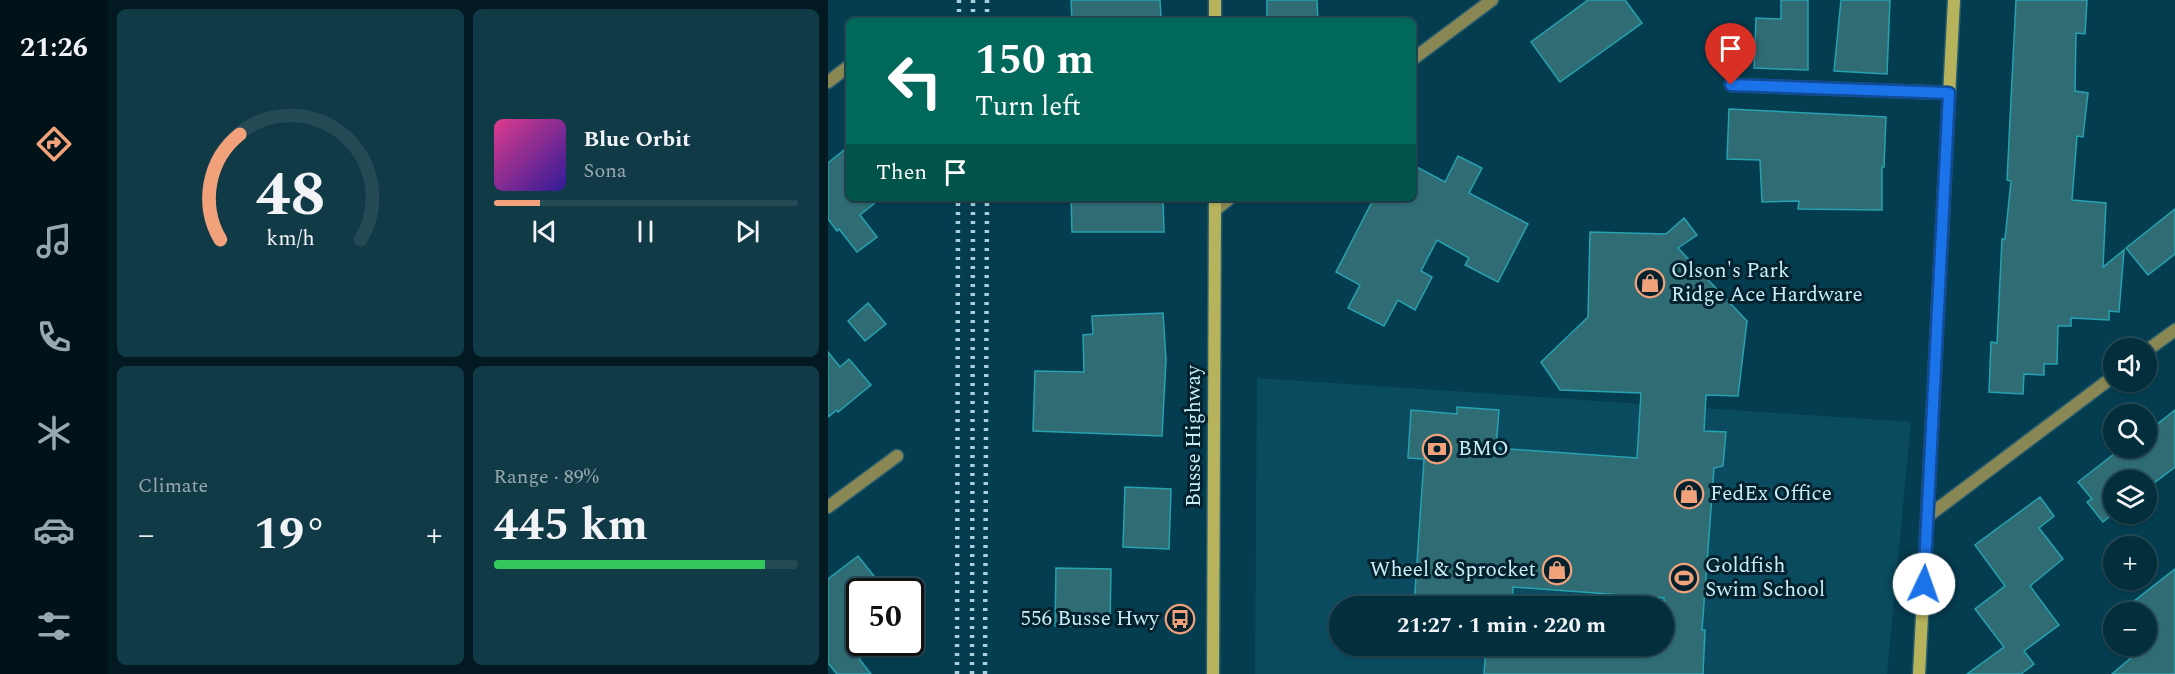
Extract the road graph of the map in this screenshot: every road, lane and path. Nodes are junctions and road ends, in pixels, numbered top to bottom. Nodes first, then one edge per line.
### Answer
1 (1215, 0) edge
2 (1492, 0) edge
3 (1954, 0) edge
4 (1215, 18) edge
5 (1416, 57) edge
6 (846, 68) edge
7 (828, 82) edge
8 (1731, 85) dead end
9 (1949, 93) junction
10 (1215, 204) edge
11 (2175, 330) edge
12 (2157, 343) edge
13 (2103, 384) edge
14 (897, 456) dead end
15 (828, 507) edge
16 (1928, 516) junction
17 (1213, 674) edge
18 (1919, 674) edge

1 - 4 main road
2 - 5 street
3 - 9 main road
6 - 7 street
8 - 9 street
9 - 16 main road
10 - 17 main road, Busse Highway
11 - 12 street
13 - 16 street
14 - 15 street
16 - 18 main road

